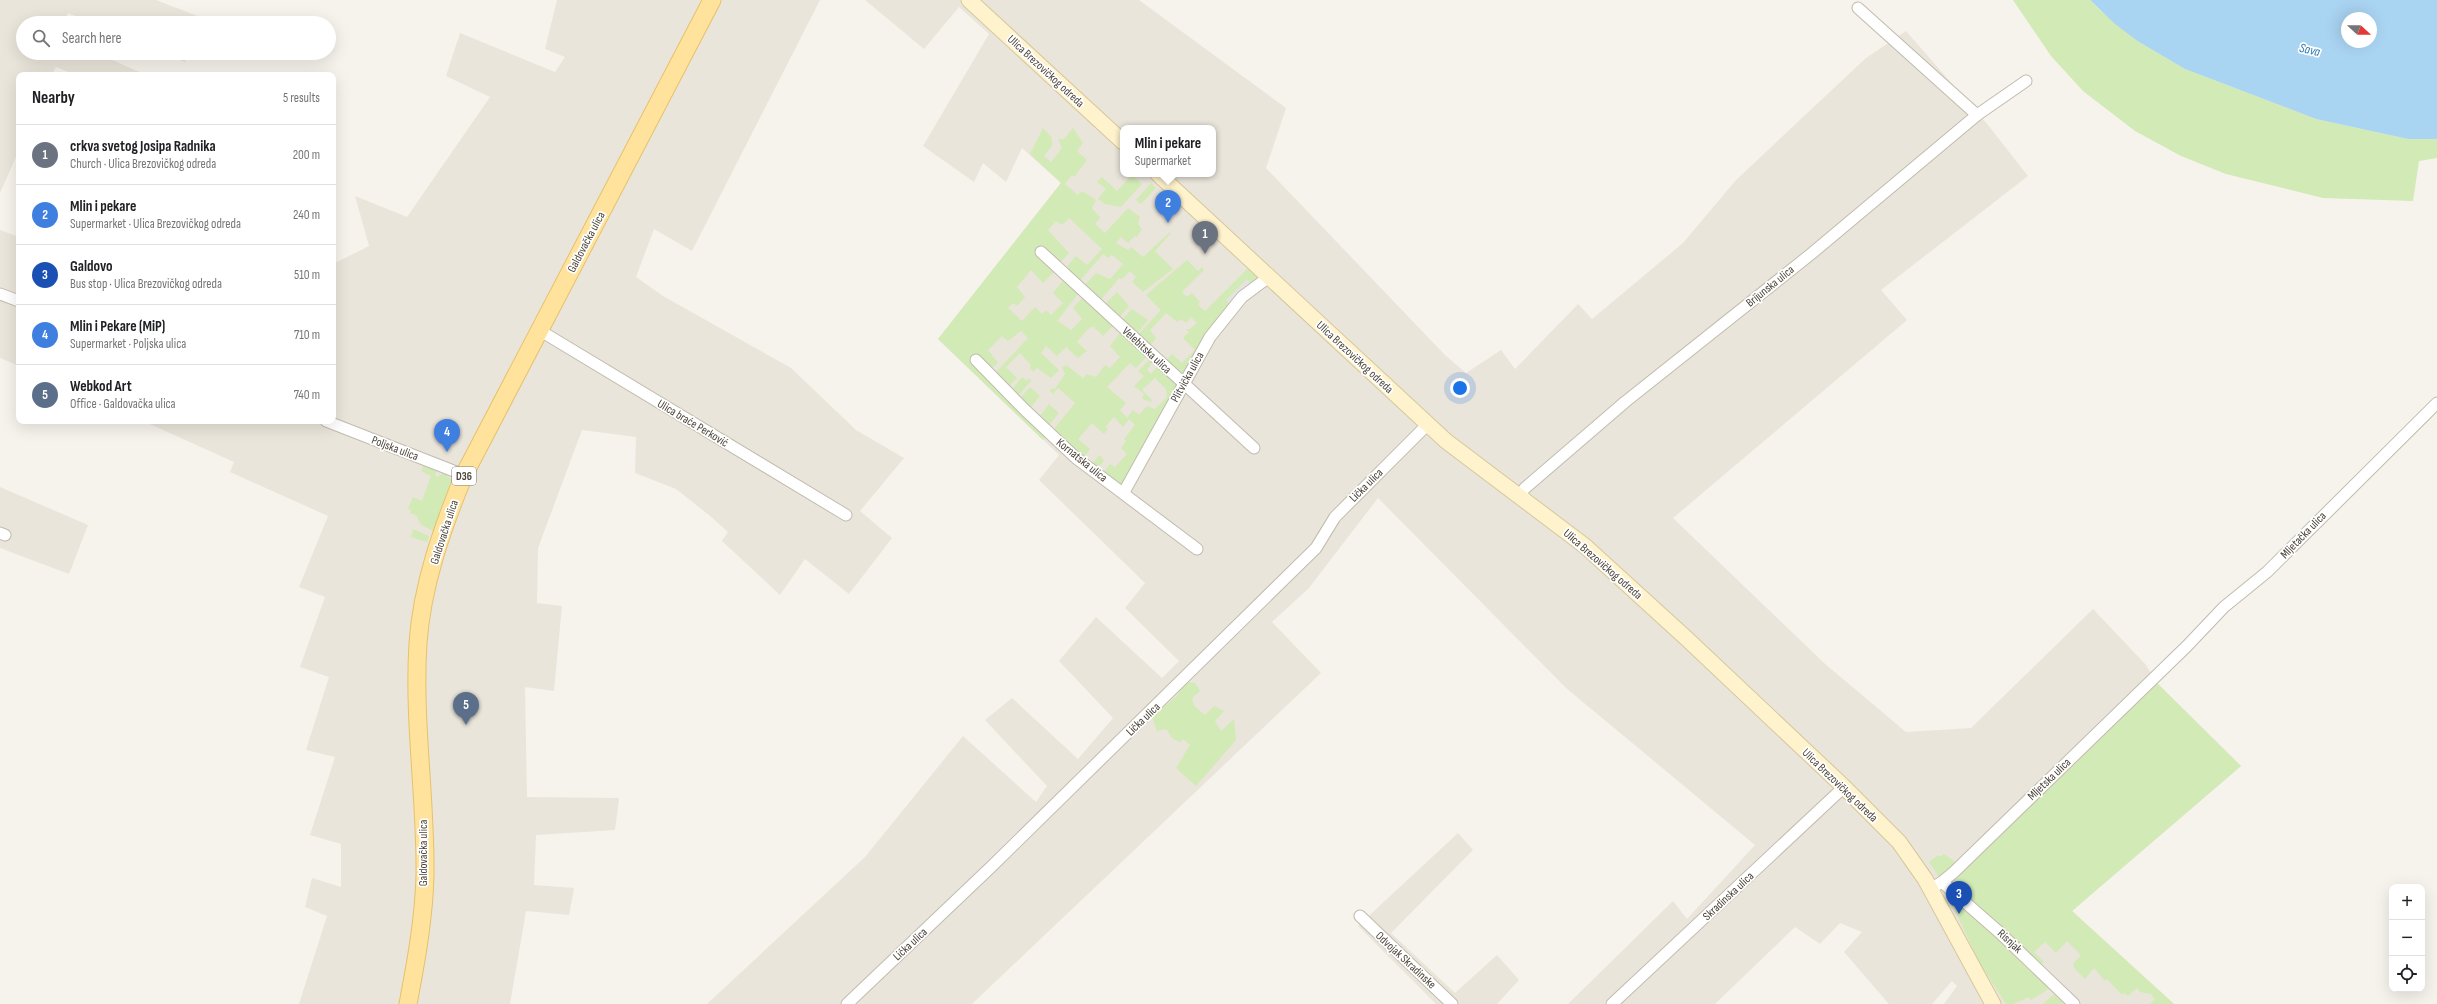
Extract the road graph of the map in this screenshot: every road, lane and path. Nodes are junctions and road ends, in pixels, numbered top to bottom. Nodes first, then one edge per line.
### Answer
1 (712, 0) edge
2 (969, 0) edge
3 (1858, 8) dead end
4 (2026, 81) dead end
5 (1977, 115) junction
6 (1120, 139) edge
7 (1161, 177) edge
8 (1041, 252) dead end
9 (1269, 277) junction
10 (0, 294) edge
11 (16, 300) edge
12 (539, 330) junction
13 (976, 360) dead end
14 (1185, 385) junction
15 (2437, 402) edge
16 (334, 424) edge
17 (1428, 424) junction
18 (1254, 448) dead end
19 (464, 475) junction
20 (1124, 492) junction
21 (1519, 496) junction
22 (846, 515) dead end
23 (1197, 549) dead end
24 (2166, 664) joint
25 (1844, 787) junction
26 (1935, 888) junction
27 (1360, 916) dead end
28 (408, 1004) edge
29 (847, 1004) edge
30 (1452, 1004) edge
31 (1612, 1004) edge
32 (1993, 1004) edge
33 (2074, 1004) edge

1 - 12 main road, Galdovačka ulica / D36
2 - 6 main road, Ulica Brezovičkog odreda
3 - 5 street
4 - 5 street, Brijunska ulica
5 - 21 street, Brijunska ulica
7 - 9 main road, Ulica Brezovičkog odreda
8 - 14 street, Velebitska ulica
9 - 14 street, Plitvička ulica
9 - 17 main road, Ulica Brezovičkog odreda
10 - 11 street
12 - 19 main road, Galdovačka ulica / D36
12 - 22 street, Ulica braće Perković
13 - 20 street, Kornatska ulica
14 - 18 street, Velebitska ulica
14 - 20 street, Plitvička ulica
15 - 24 street, Mljetačka ulica
16 - 19 street, Poljska ulica
17 - 21 main road, Ulica Brezovičkog odreda
17 - 29 street, Lička ulica
19 - 28 main road, Galdovačka ulica / D36
20 - 23 street, Kornatska ulica
21 - 25 main road, Ulica Brezovičkog odreda
24 - 26 street, Mljetska ulica
25 - 26 main road, Ulica Brezovičkog odreda
25 - 31 street, Skradinska ulica
26 - 32 main road, Ulica Brezovičkog odreda
26 - 33 street, Risnjak
27 - 30 street, Odvojak Skradinske

